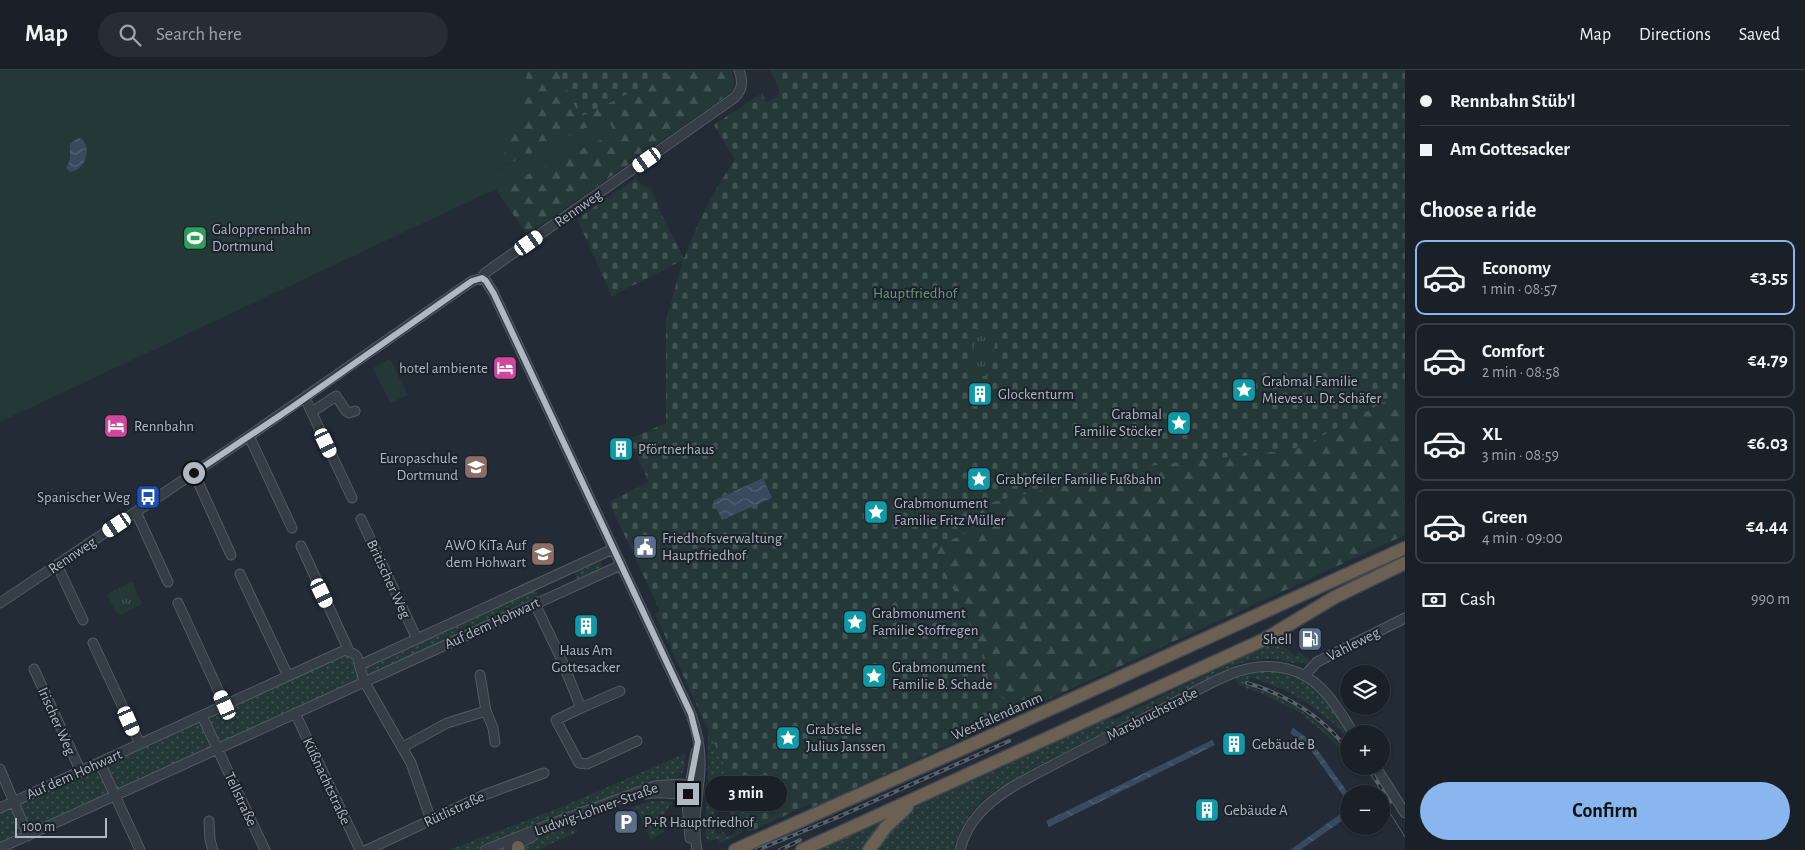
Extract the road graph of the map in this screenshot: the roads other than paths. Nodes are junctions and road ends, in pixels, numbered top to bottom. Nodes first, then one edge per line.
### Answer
1 (739, 70) edge
2 (482, 278) junction
3 (305, 398) junction
4 (355, 411) dead end
5 (312, 412) junction
6 (249, 436) junction
7 (194, 473) junction
8 (352, 498) dead end
9 (136, 512) junction
10 (361, 519) dead end
11 (292, 528) dead end
12 (301, 546) dead end
13 (1405, 548) edge
14 (613, 549) junction
15 (231, 555) dead end
16 (1405, 563) edge
17 (57, 565) junction
18 (620, 565) junction
19 (570, 569) junction
20 (240, 574) dead end
21 (168, 582) dead end
22 (577, 584) junction
23 (0, 603) edge
24 (178, 603) dead end
25 (535, 604) junction
26 (1405, 618) edge
27 (83, 620) dead end
28 (417, 639) junction
29 (93, 642) dead end
30 (348, 651) junction
31 (360, 665) junction
32 (34, 669) dead end
33 (1305, 675) junction
34 (288, 676) junction
35 (480, 676) dead end
36 (364, 681) junction
37 (620, 691) dead end
38 (225, 705) junction
39 (581, 708) junction
40 (486, 711) junction
41 (295, 712) junction
42 (202, 716) junction
43 (1348, 725) edge
44 (637, 741) dead end
45 (495, 742) dead end
46 (140, 744) junction
47 (403, 747) junction
48 (218, 748) junction
49 (100, 763) junction
50 (0, 769) edge
51 (81, 772) junction
52 (544, 773) dead end
53 (1381, 775) edge
54 (692, 790) junction
55 (115, 795) junction
56 (919, 797) junction
57 (14, 801) junction
58 (0, 808) edge
59 (1405, 813) edge
60 (431, 820) junction
61 (209, 821) dead end
62 (28, 836) junction
63 (5, 848) edge
64 (512, 848) edge
65 (140, 850) edge
66 (213, 850) edge
67 (265, 850) edge
68 (360, 850) edge
69 (366, 850) edge
70 (485, 850) edge
71 (692, 850) edge
72 (697, 850) edge
73 (734, 850) edge
74 (802, 850) edge
75 (869, 850) edge
76 (960, 850) edge

1 - 2 street, Rennweg
2 - 3 street, Rennweg
2 - 14 street
3 - 5 street
3 - 6 street, Rennweg
4 - 5 street
5 - 8 street
6 - 7 street, Rennweg
6 - 11 street
7 - 9 street, Rennweg
7 - 15 street
9 - 17 street, Rennweg
9 - 21 street
10 - 28 street, Britischer Weg
12 - 30 street
13 - 73 highway, Westfalendamm
14 - 18 street
14 - 19 street, Auf dem Hohwart
16 - 56 highway
17 - 23 street, Rennweg
17 - 27 street
18 - 22 street, Auf dem Hohwart
18 - 54 street
19 - 22 street
19 - 28 street, Auf dem Hohwart
20 - 34 street
22 - 25 street, Auf dem Hohwart
24 - 38 street
25 - 36 street, Auf dem Hohwart
25 - 39 street
26 - 33 street, Vahleweg
28 - 31 street, Auf dem Hohwart
29 - 46 street
30 - 31 street
30 - 34 street, Auf dem Hohwart
31 - 36 street
32 - 51 street, Irischer Weg
33 - 43 street, Marsbruchstraße
33 - 76 street, Marsbruchstraße
34 - 38 street, Auf dem Hohwart
35 - 40 street
36 - 41 street, Auf dem Hohwart
36 - 47 street
37 - 39 street
38 - 42 street, Auf dem Hohwart
39 - 44 street
40 - 45 street
40 - 47 street
41 - 48 street, Auf dem Hohwart
41 - 68 street, Küßnachtstraße
42 - 46 street, Auf dem Hohwart
42 - 48 street, Tellstraße
46 - 49 street, Auf dem Hohwart
47 - 60 street
48 - 55 street, Auf dem Hohwart
48 - 67 street, Tellstraße
49 - 51 street, Auf dem Hohwart
49 - 55 street
50 - 57 street
51 - 57 street, Auf dem Hohwart
52 - 60 street, Rütlistraße
53 - 59 street
54 - 64 street, Ludwig-Lohner-Straße
54 - 71 street
54 - 72 street
55 - 62 street, Auf dem Hohwart
55 - 65 street
56 - 74 highway
56 - 75 highway
57 - 58 street, Auf dem Hohwart
57 - 62 street
60 - 69 street, Rütlistraße
61 - 66 street
62 - 63 street, Auf dem Hohwart
64 - 70 street, Ludwig-Lohner-Straße

